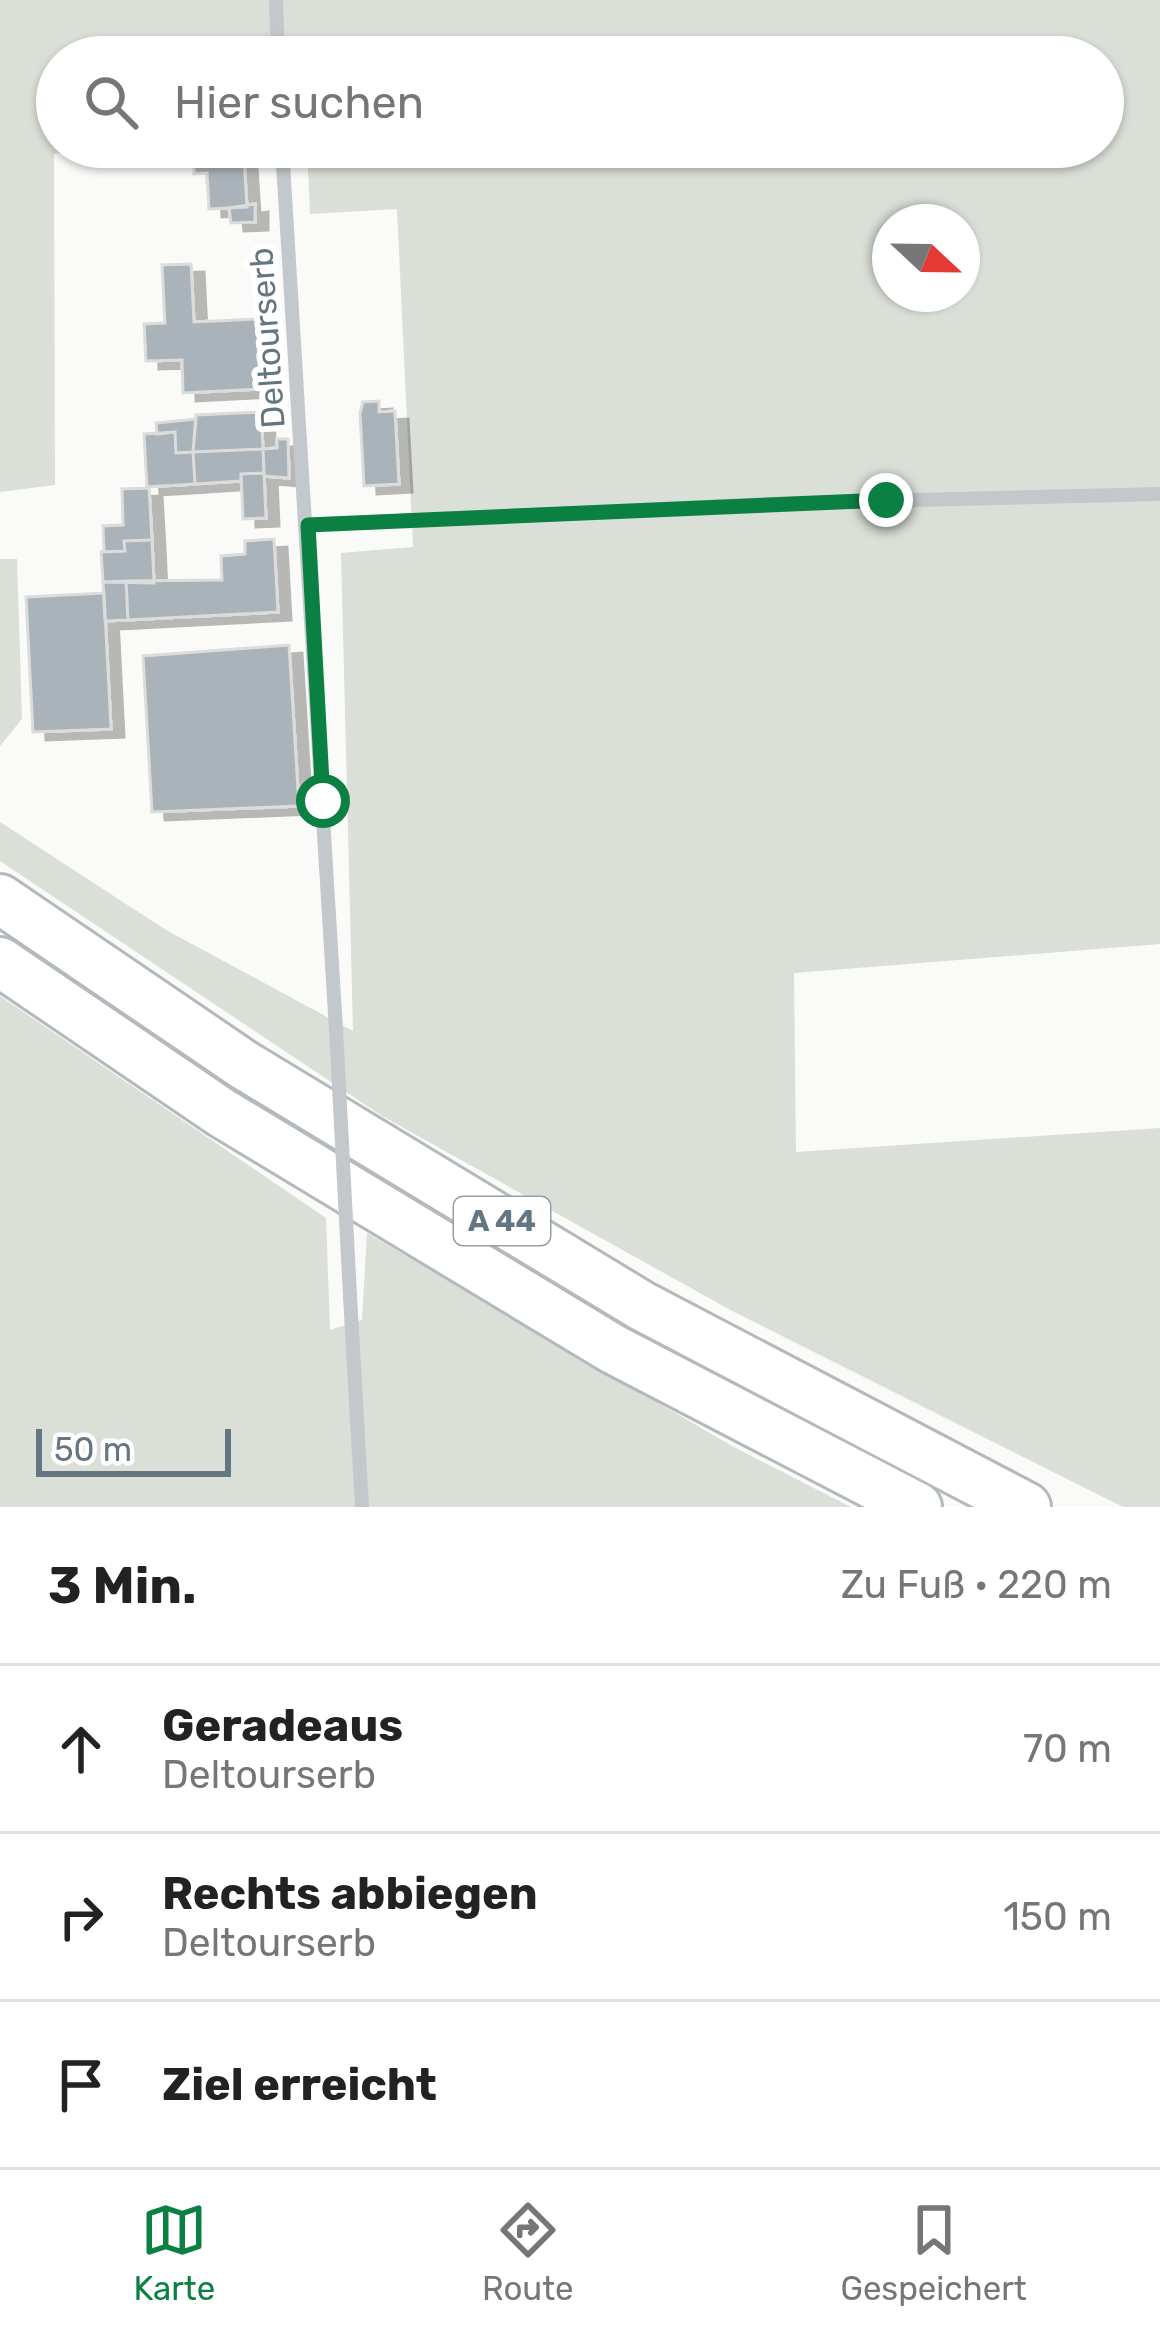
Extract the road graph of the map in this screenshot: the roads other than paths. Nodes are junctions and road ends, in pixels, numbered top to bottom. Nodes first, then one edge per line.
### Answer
1 (276, 0) edge
2 (277, 36) edge
3 (284, 168) edge
4 (1160, 494) edge
5 (308, 525) junction
6 (0, 899) edge
7 (0, 962) edge
8 (362, 1507) edge
9 (917, 1507) edge
10 (1025, 1507) edge

1 - 2 lane
3 - 5 lane, Deltourserb
4 - 5 lane
5 - 8 lane, Deltourserb, bridge
6 - 10 highway, A 44
7 - 9 highway, A 44

